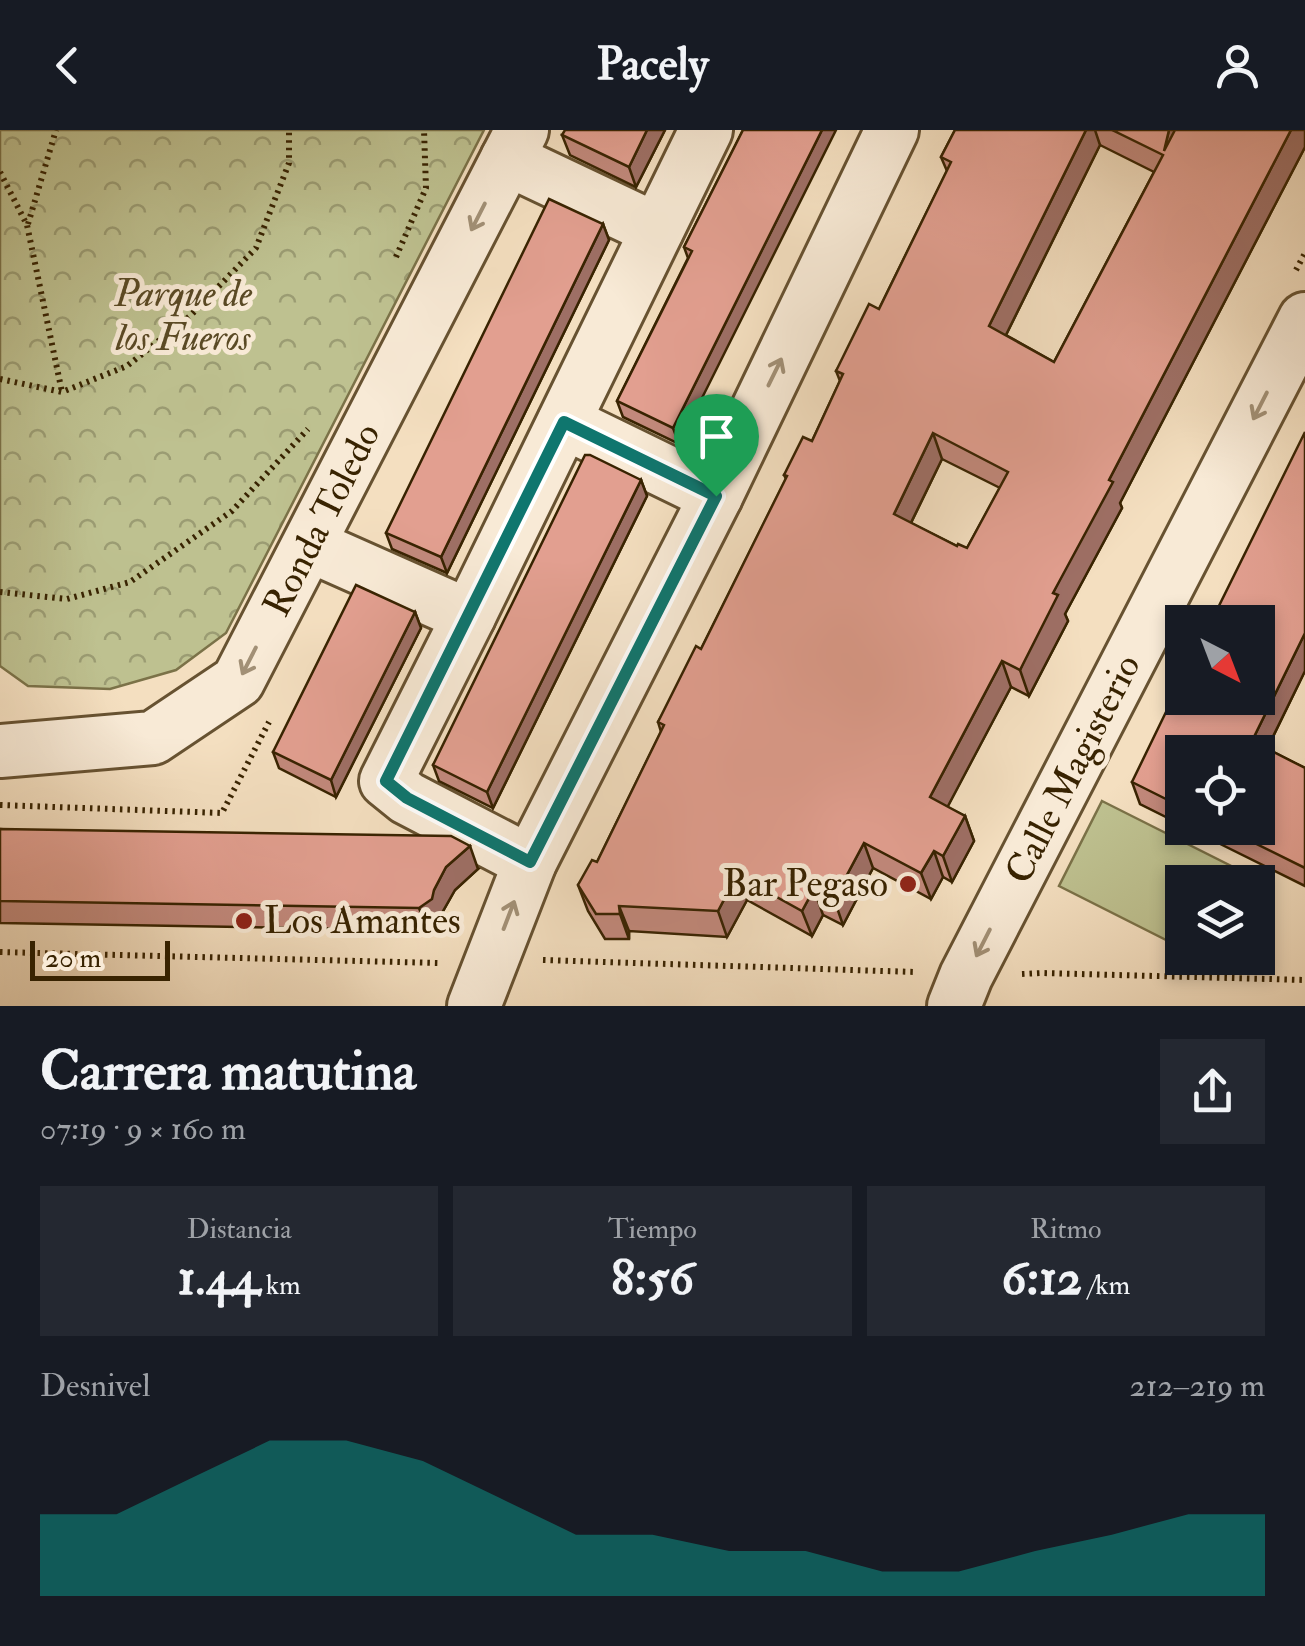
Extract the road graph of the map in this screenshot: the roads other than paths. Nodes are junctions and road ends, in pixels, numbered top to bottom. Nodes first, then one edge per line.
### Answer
1 (706, 130) edge
2 (892, 130) edge
3 (514, 144) edge
4 (657, 230) junction
5 (1305, 319) edge
6 (564, 422) junction
7 (716, 496) junction
8 (309, 545) junction
9 (469, 616) junction
10 (0, 751) edge
11 (530, 862) junction
12 (474, 1006) edge
13 (954, 1006) edge

1 - 4 street
7 -> 2 street
3 - 4 street
3 -> 8 street, Ronda Toledo
4 - 6 street
5 -> 13 street, Calle Magisterio
6 - 7 street
6 - 9 street
7 - 11 street
8 - 9 street
8 -> 10 street, Ronda Toledo
9 - 11 street
12 -> 11 street

